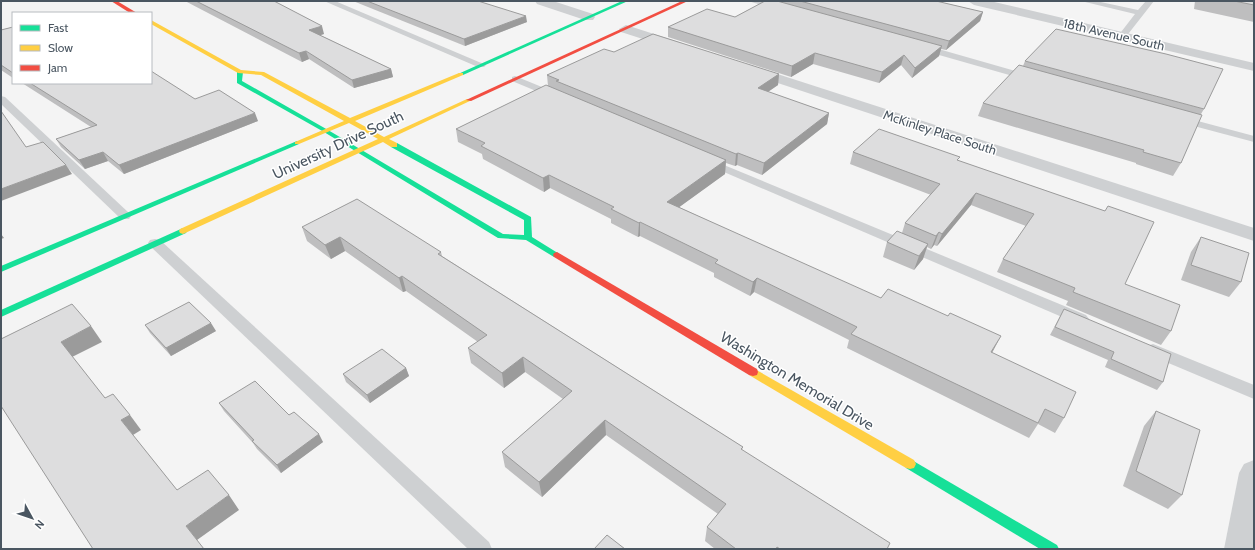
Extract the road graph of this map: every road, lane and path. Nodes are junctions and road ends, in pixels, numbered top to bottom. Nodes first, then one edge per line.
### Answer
1 (113, 1) edge
2 (328, 1) edge
3 (541, 1) edge
4 (626, 1) edge
5 (686, 1) edge
6 (752, 1) edge
7 (974, 1) edge
8 (1085, 1) edge
9 (1147, 2) edge
10 (132, 12) edge
11 (790, 12) edge
12 (1140, 13) junction
13 (589, 17) junction
14 (152, 23) edge
15 (626, 29) junction
16 (1122, 36) junction
17 (912, 45) edge
18 (695, 51) edge
19 (733, 64) edge
20 (481, 65) junction
21 (1254, 67) edge
22 (240, 72) junction
23 (515, 79) junction
24 (1041, 81) edge
25 (1, 99) edge
26 (569, 102) edge
27 (1170, 116) edge
28 (350, 120) junction
29 (326, 131) junction
30 (383, 139) junction
31 (1254, 139) edge
32 (358, 151) junction
33 (694, 155) edge
34 (125, 216) junction
35 (1254, 235) edge
36 (528, 238) junction
37 (155, 243) junction
38 (1, 269) edge
39 (1, 314) edge
40 (1092, 324) edge
41 (1144, 346) edge
42 (1254, 392) edge
43 (1254, 473) edge
44 (482, 549) edge
45 (1052, 549) edge
46 (1240, 549) edge

1 - 10 street
2 - 20 lane
3 - 13 street
4 - 13 street, University Drive South
5 - 15 street, University Drive South
6 - 11 lane
7 - 16 street, 18th Avenue South
8 - 12 lane
9 - 12 lane
12 - 16 lane
13 - 20 street, University Drive South
14 - 22 street
15 - 18 street
15 - 23 street, University Drive South
16 - 21 street, 18th Avenue South
17 - 24 lane
19 - 35 street, McKinley Place South
20 - 28 street, University Drive South
22 - 28 street
22 - 29 street, Washington Memorial Drive
23 - 26 lane
23 - 30 street, University Drive South
25 - 34 lane
27 - 31 lane
28 - 29 street, University Drive South
28 - 30 street
29 - 32 street, Washington Memorial Drive
29 - 34 street, University Drive South
30 - 32 street, University Drive South
30 - 36 street
32 - 36 street, Washington Memorial Drive
32 - 37 street, University Drive South
33 - 40 lane
34 - 38 street, University Drive South
36 - 45 street, Washington Memorial Drive
37 - 39 street, University Drive South
37 - 44 lane
41 - 42 lane
43 - 46 street

